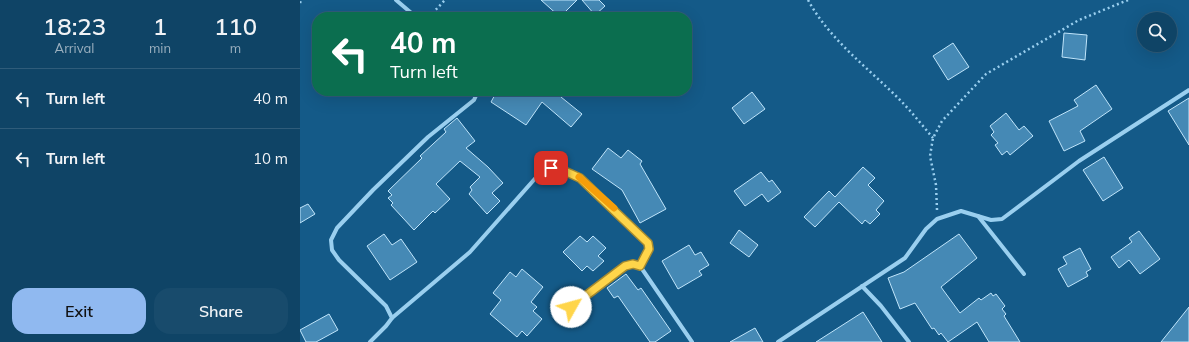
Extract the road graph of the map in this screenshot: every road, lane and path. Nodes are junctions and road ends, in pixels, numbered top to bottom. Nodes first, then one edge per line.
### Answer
1 (301, 0) edge
2 (396, 0) edge
3 (445, 0) edge
4 (808, 0) edge
5 (1128, 0) edge
6 (300, 3) edge
7 (410, 12) edge
8 (434, 12) edge
9 (1189, 90) edge
10 (476, 96) edge
11 (933, 138) junction
12 (977, 216) junction
13 (937, 219) junction
14 (640, 266) junction
15 (1024, 274) dead end
16 (862, 286) junction
17 (571, 307) dead end
18 (392, 318) junction
19 (370, 342) edge
20 (692, 342) edge
21 (778, 342) edge
22 (909, 342) edge

1 - 6 path
2 - 7 street
3 - 8 path
4 - 11 path
5 - 11 path
9 - 12 street
10 - 18 street
11 - 13 path
12 - 13 street
12 - 15 street
13 - 16 street
14 - 17 street
14 - 18 street
14 - 20 street
16 - 21 street
16 - 22 street
18 - 19 street

